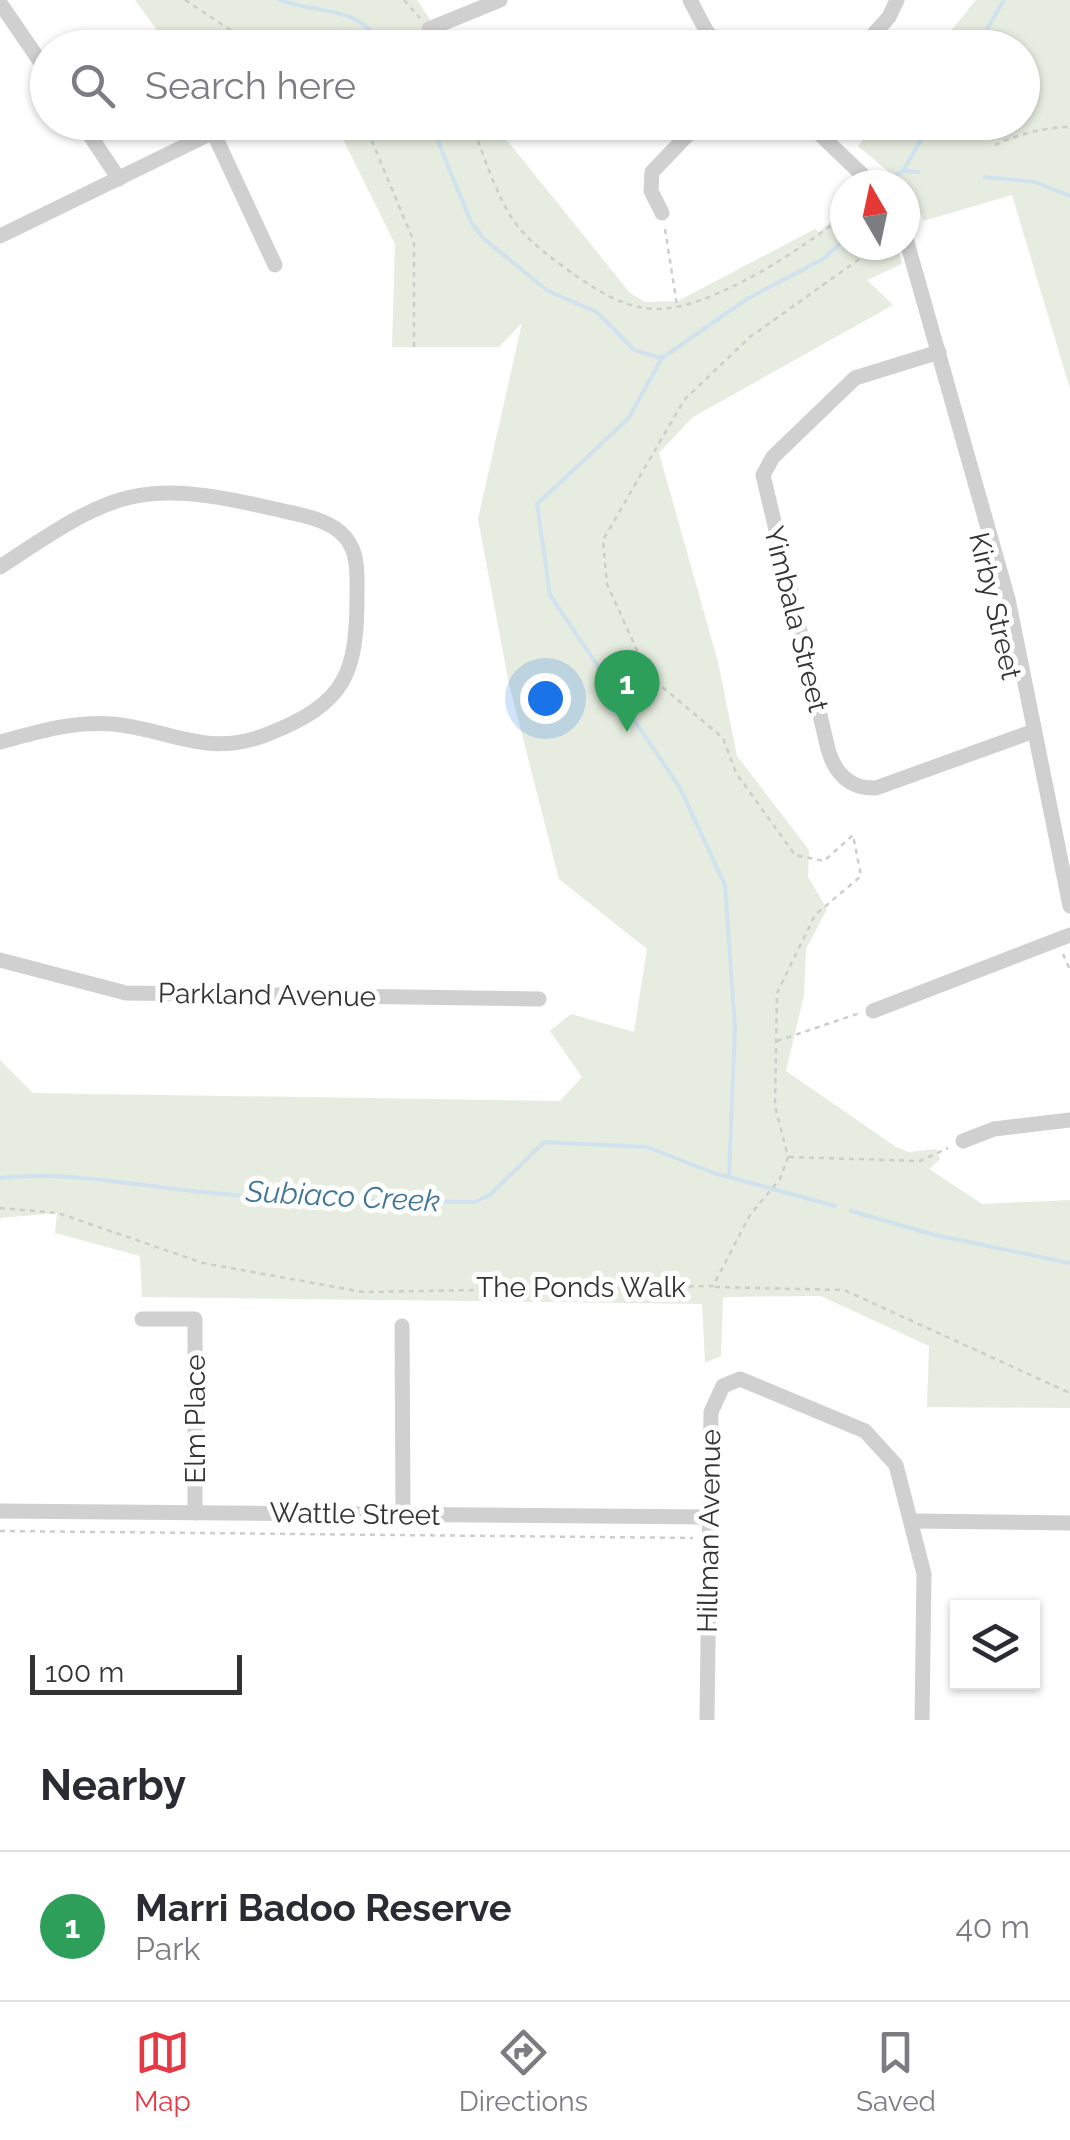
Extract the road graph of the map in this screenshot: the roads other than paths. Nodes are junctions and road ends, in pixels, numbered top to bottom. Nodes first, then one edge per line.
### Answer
1 (500, 0) edge
2 (690, 0) edge
3 (897, 0) edge
4 (0, 3) edge
5 (429, 29) dead end
6 (706, 30) edge
7 (877, 30) edge
8 (30, 47) edge
9 (93, 140) edge
10 (197, 140) edge
11 (217, 140) edge
12 (683, 140) edge
13 (826, 140) edge
14 (857, 170) edge
15 (118, 179) junction
16 (662, 213) road end
17 (0, 236) edge
18 (912, 260) edge
19 (275, 265) dead end
20 (940, 352) junction
21 (0, 568) edge
22 (1034, 731) junction
23 (0, 742) edge
24 (1070, 906) edge
25 (1064, 938) edge
26 (0, 960) edge
27 (539, 999) dead end
28 (873, 1011) road end
29 (1070, 1120) edge
30 (963, 1141) road end
31 (142, 1319) dead end
32 (402, 1326) dead end
33 (0, 1511) edge
34 (196, 1513) junction
35 (402, 1515) junction
36 (710, 1517) junction
37 (913, 1521) junction
38 (1070, 1523) edge
39 (707, 1720) edge
40 (922, 1720) edge

1 - 5 street
2 - 6 street
3 - 7 street
4 - 8 street
9 - 15 street
10 - 15 street
11 - 19 street
12 - 16 street
13 - 14 street
15 - 17 street
18 - 20 street, Kirby Street
20 - 22 street, Kirby Street
20 - 22 street, Yimbala Street
21 - 23 street
22 - 24 street, Kirby Street
25 - 28 street
26 - 27 street, Parkland Avenue
29 - 30 street
31 - 34 street, Elm Place
32 - 35 street
33 - 34 street, Wattle Street
34 - 35 street, Wattle Street
35 - 36 street, Wattle Street
36 - 37 street, Hillman Avenue
36 - 39 street, Hillman Avenue
37 - 38 street
37 - 40 street, Hillman Avenue

